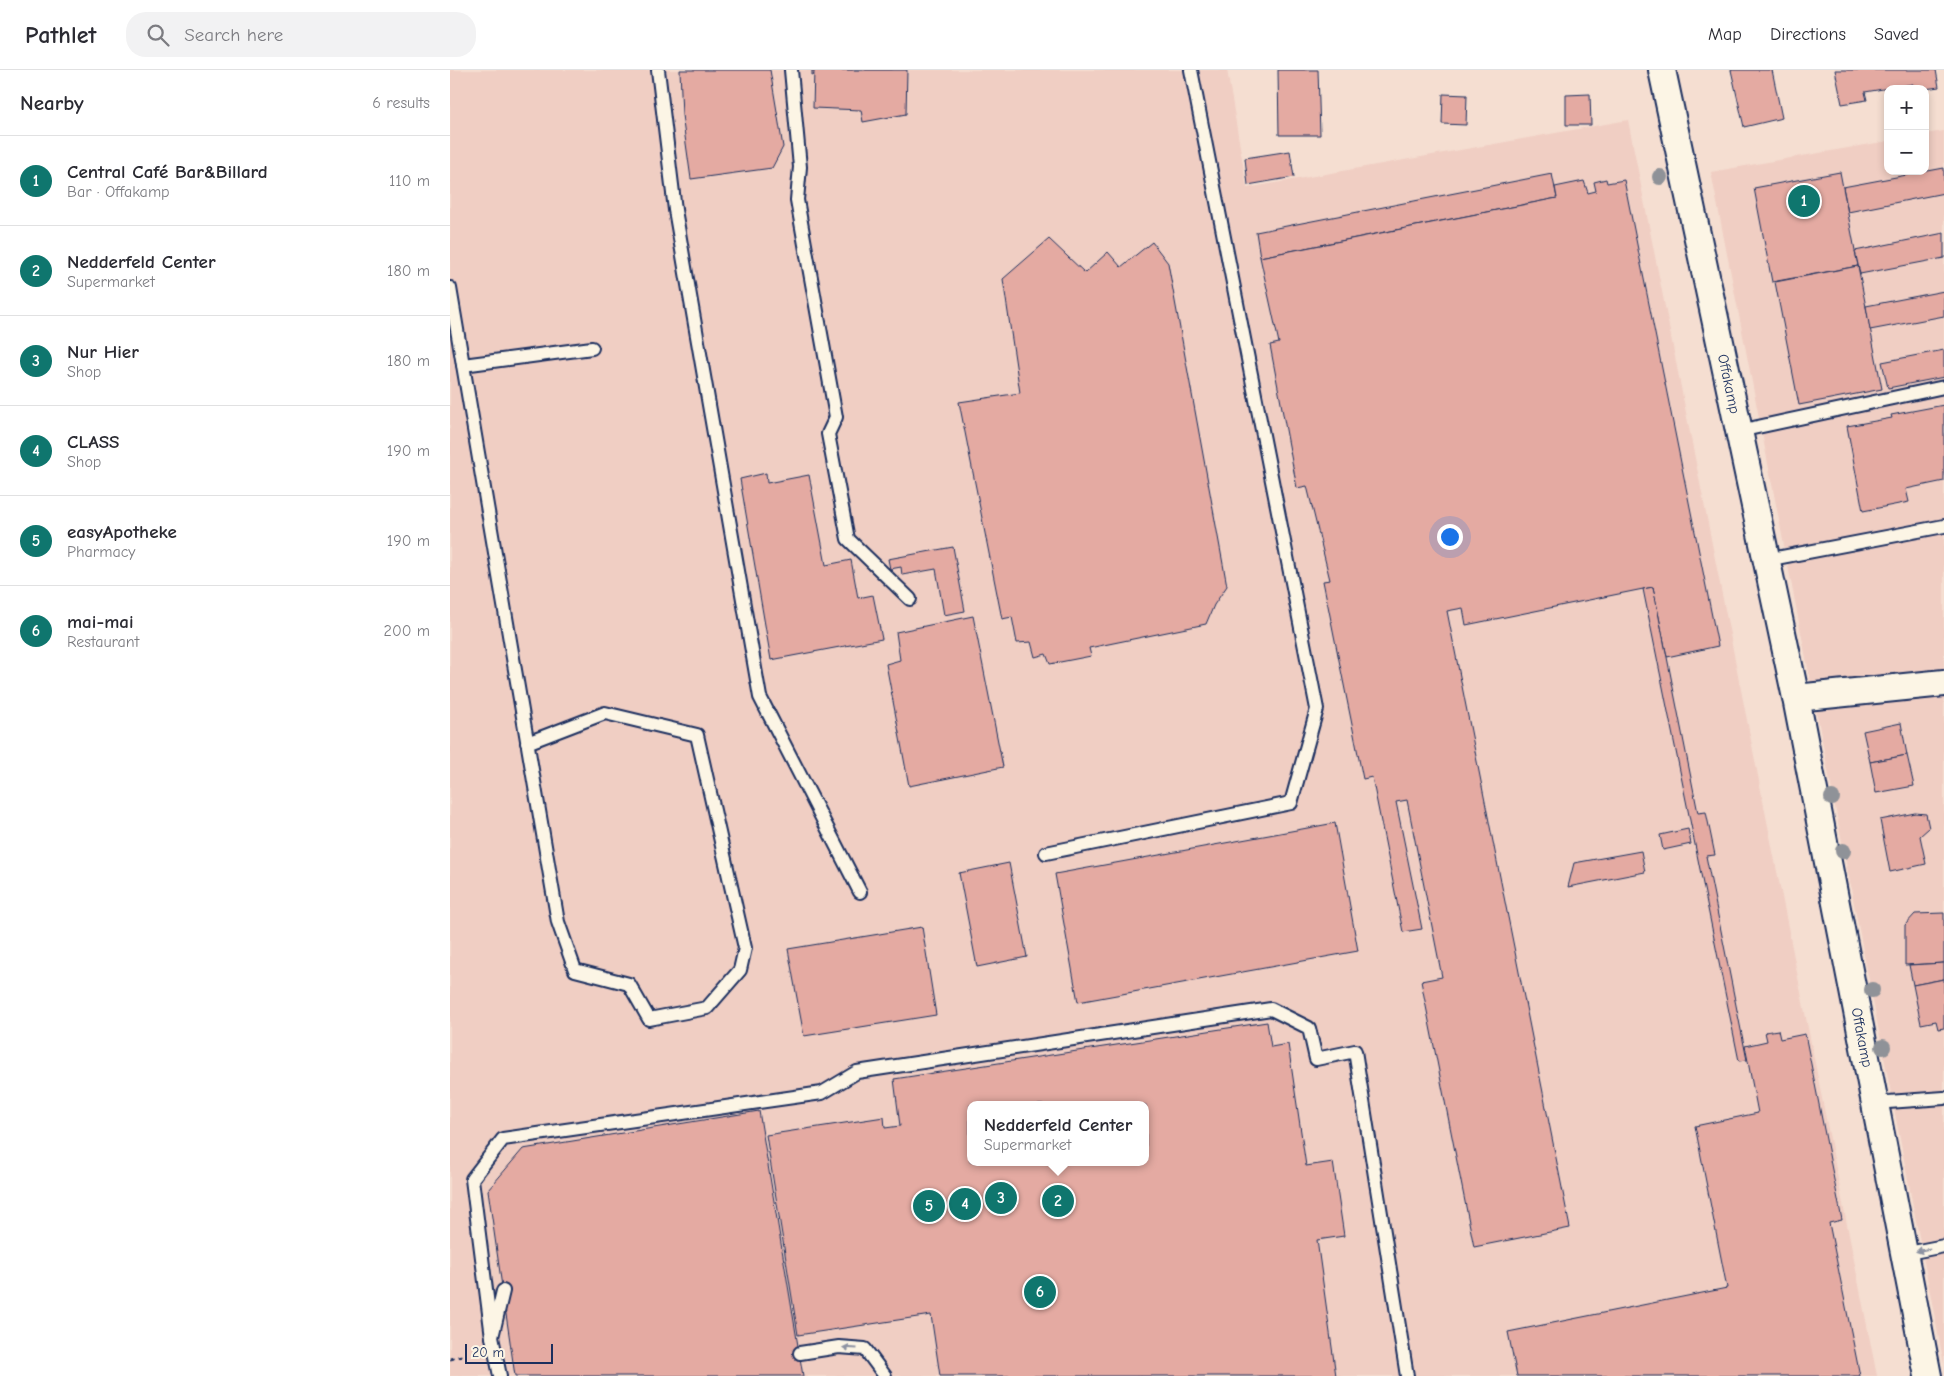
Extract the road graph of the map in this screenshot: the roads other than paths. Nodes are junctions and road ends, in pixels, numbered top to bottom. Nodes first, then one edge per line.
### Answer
1 (658, 70) edge
2 (791, 70) edge
3 (1191, 70) edge
4 (1662, 70) edge
5 (450, 288) edge
6 (592, 348) dead end
7 (463, 365) junction
8 (1944, 386) edge
9 (1739, 430) junction
10 (1944, 526) edge
11 (1766, 560) junction
12 (910, 599) dead end
13 (1944, 682) edge
14 (1796, 698) junction
15 (527, 742) junction
16 (1046, 853) dead end
17 (860, 892) dead end
18 (1944, 1098) edge
19 (1874, 1103) junction
20 (1944, 1246) edge
21 (1903, 1254) junction
22 (503, 1291) dead end
23 (492, 1337) junction
24 (800, 1353) dead end
25 (500, 1376) edge
26 (885, 1376) edge
27 (1407, 1376) edge
28 (1928, 1376) edge

1 - 17 lane
2 - 12 lane
3 - 16 lane
4 - 9 street, Offakamp
5 - 7 lane
6 - 7 lane
7 - 15 lane
8 - 9 lane
9 - 11 street, Offakamp
10 - 11 lane
11 - 14 street, Offakamp
13 - 14 street
14 - 19 street, Offakamp
15 - 15 lane
18 - 19 lane
19 - 21 street, Offakamp
20 -> 21 lane
21 - 28 street, Offakamp
22 - 23 lane
23 - 25 lane
23 - 27 lane
26 -> 24 lane

